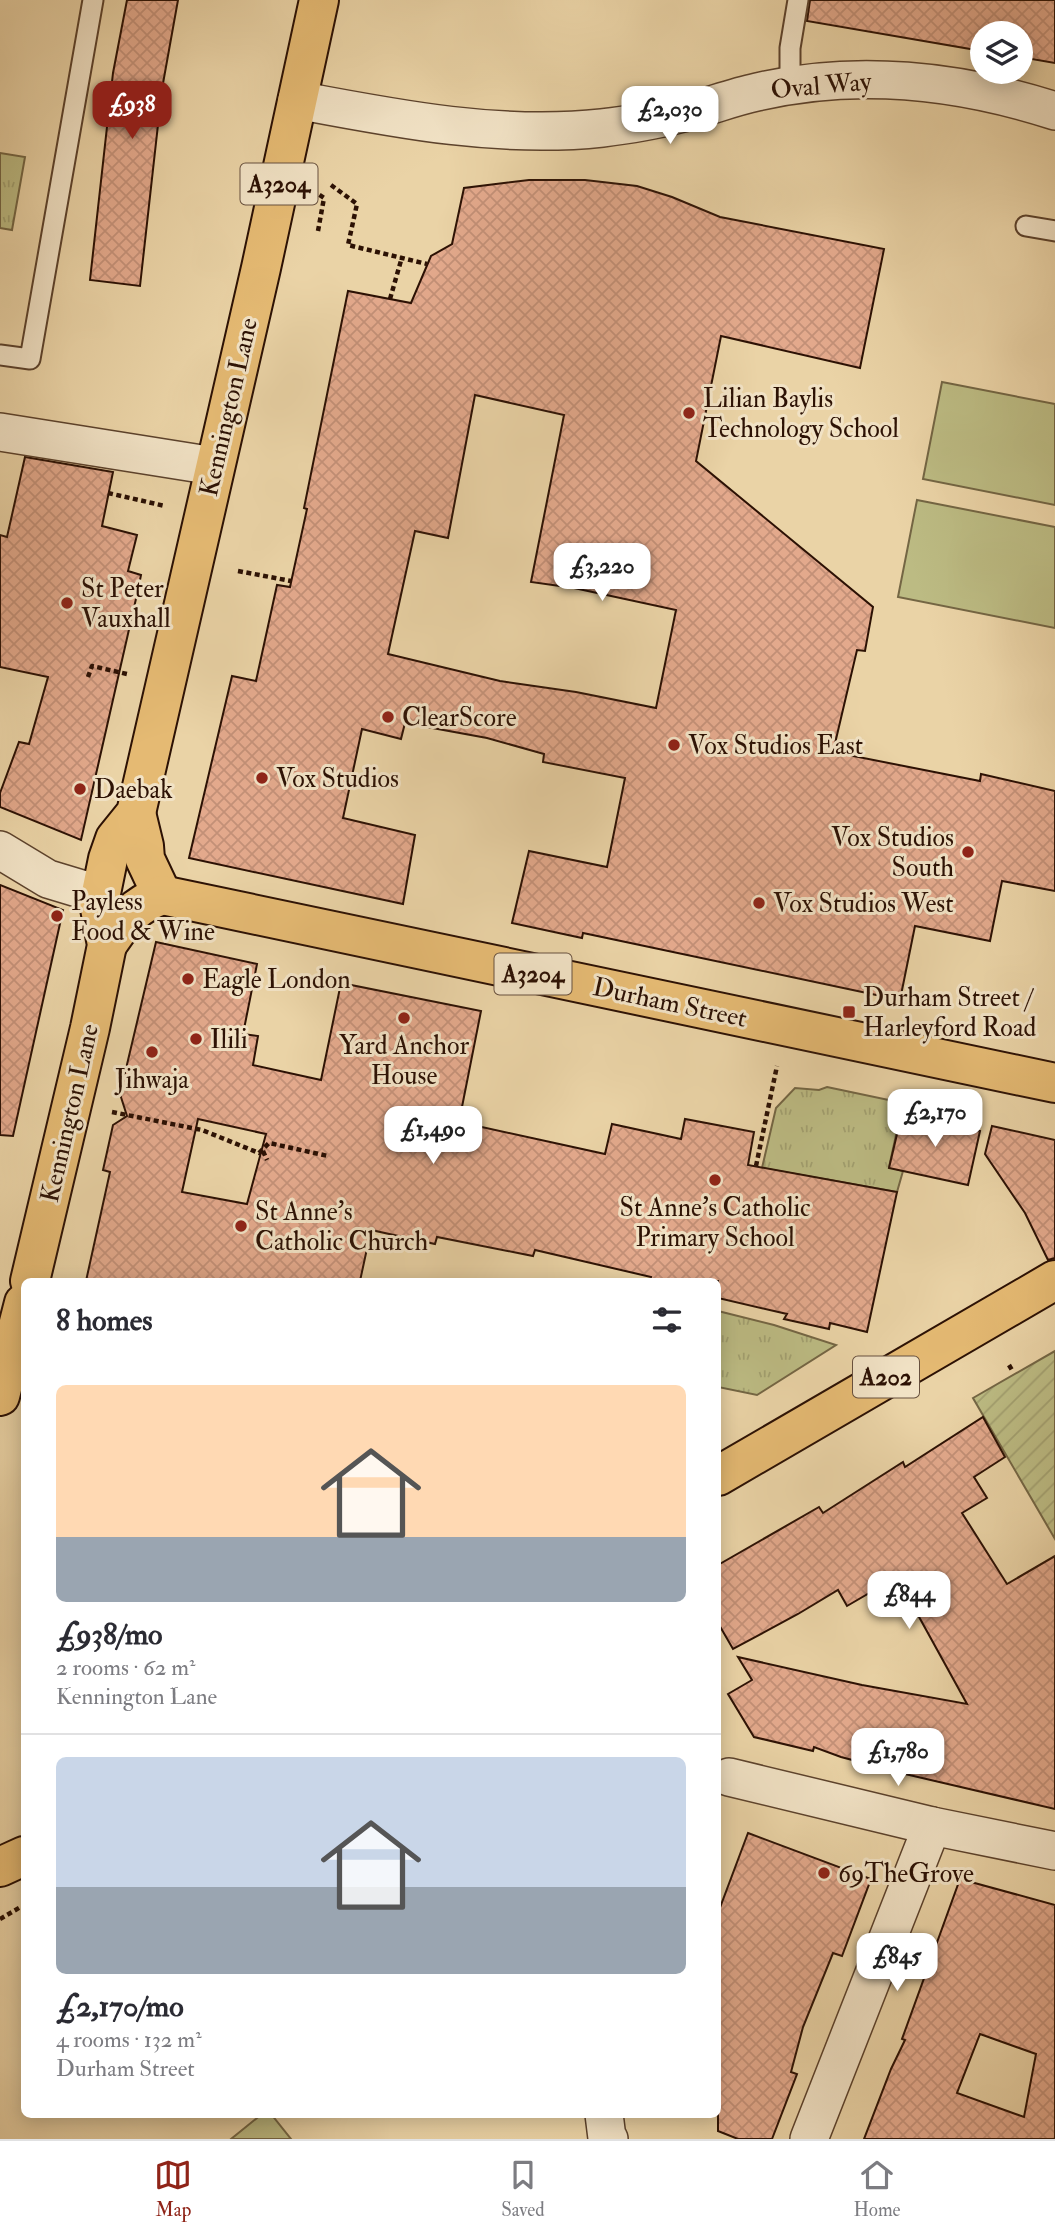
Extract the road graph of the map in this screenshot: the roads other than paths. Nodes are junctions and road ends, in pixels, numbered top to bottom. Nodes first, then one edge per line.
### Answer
1 (93, 0) edge
2 (319, 0) edge
3 (798, 0) edge
4 (790, 85) junction
5 (297, 100) junction
6 (1055, 111) edge
7 (1026, 226) dead end
8 (1055, 231) edge
9 (0, 355) edge
10 (0, 432) edge
11 (214, 466) junction
12 (136, 813) junction
13 (0, 850) edge
14 (101, 894) junction
15 (162, 895) junction
16 (107, 945) junction
17 (1055, 1083) edge
18 (31, 1278) edge
19 (1055, 1280) edge
20 (21, 1314) edge
21 (0, 1395) edge
22 (721, 1474) edge
23 (721, 1780) edge
24 (932, 1826) junction
25 (0, 1848) edge
26 (1055, 1851) edge
27 (21, 1855) edge
28 (21, 1857) edge
29 (0, 1867) edge
30 (604, 2118) edge
31 (609, 2139) edge
32 (808, 2139) edge

1 - 9 lane
2 - 5 highway, Kennington Lane / A3204
3 - 4 lane
4 - 5 street, Oval Way
4 - 6 street, Oval Way
5 - 11 highway, Kennington Lane / A3204
7 - 8 lane
10 - 11 street
11 - 12 highway, Kennington Lane / A3204
12 - 14 highway, Kennington Lane / A3204
12 - 15 highway, Kennington Lane / A3204
13 - 14 street
14 - 16 highway, Kennington Lane / A3204
15 - 16 highway, Kennington Lane / A3204
15 - 17 highway, Durham Street / A3204
16 - 18 highway, Kennington Lane / A3204
19 - 22 highway, A202
20 - 21 highway
23 - 24 street
24 - 26 street
24 - 32 street
25 - 27 highway
28 - 29 highway
30 - 31 street

